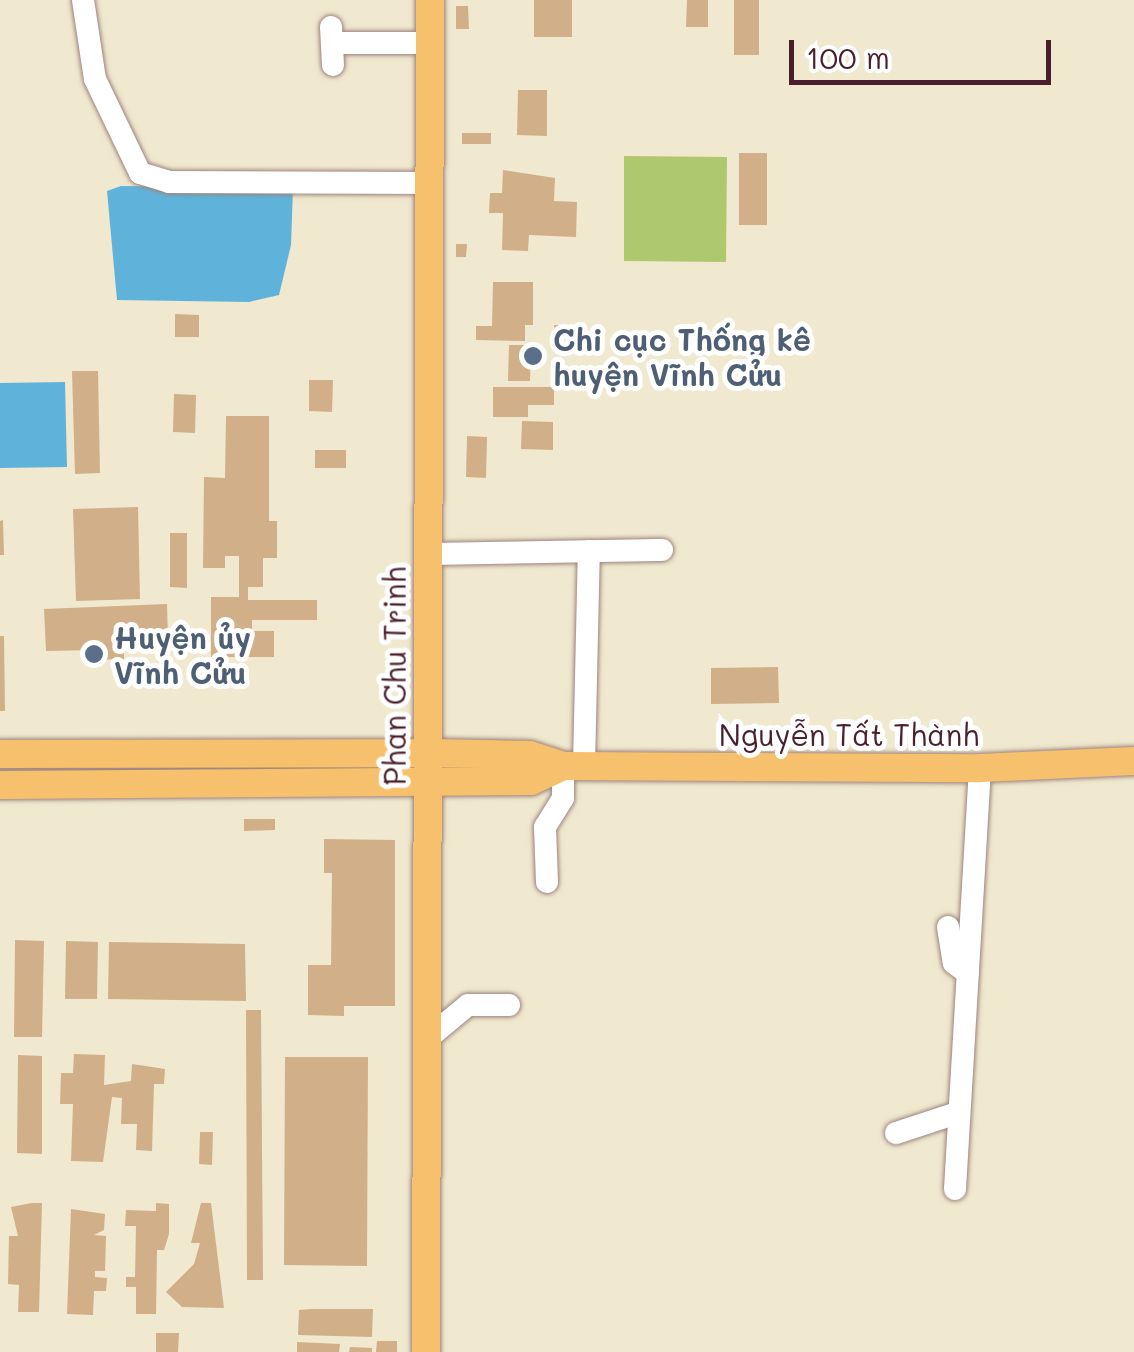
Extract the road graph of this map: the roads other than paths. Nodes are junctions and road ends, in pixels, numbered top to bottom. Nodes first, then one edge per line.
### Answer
1 (83, 0) edge
2 (430, 0) edge
3 (430, 43) junction
4 (332, 45) dead end
5 (428, 183) junction
6 (662, 550) dead end
7 (589, 551) junction
8 (426, 554) junction
9 (427, 752) junction
10 (4, 754) edge
11 (1134, 761) edge
12 (574, 766) junction
13 (980, 768) junction
14 (427, 782) junction
15 (4, 785) edge
16 (547, 882) dead end
17 (948, 927) dead end
18 (968, 972) junction
19 (509, 1005) dead end
20 (427, 1038) junction
21 (957, 1113) junction
22 (896, 1132) dead end
23 (955, 1189) dead end
24 (426, 1352) edge

1 - 5 street
2 - 3 main road, Phan Chu Trinh
3 - 4 street
3 - 5 main road, Phan Chu Trinh
5 - 8 main road, Phan Chu Trinh
6 - 7 street
7 - 8 street
7 - 12 street
8 - 9 main road, Phan Chu Trinh
9 - 10 main road, Nguyễn Tất Thành
9 - 12 main road, Nguyễn Tất Thành
9 - 14 main road, Phan Chu Trinh
10 - 15 main road
11 - 13 main road, Nguyễn Tất Thành
12 - 13 main road, Nguyễn Tất Thành
12 - 14 main road, Nguyễn Tất Thành
12 - 16 street
13 - 18 street
14 - 15 main road, Nguyễn Tất Thành
14 - 20 main road, Phan Chu Trinh
17 - 18 street
18 - 21 street
19 - 20 street
20 - 24 main road, Phan Chu Trinh
21 - 22 street
21 - 23 street

